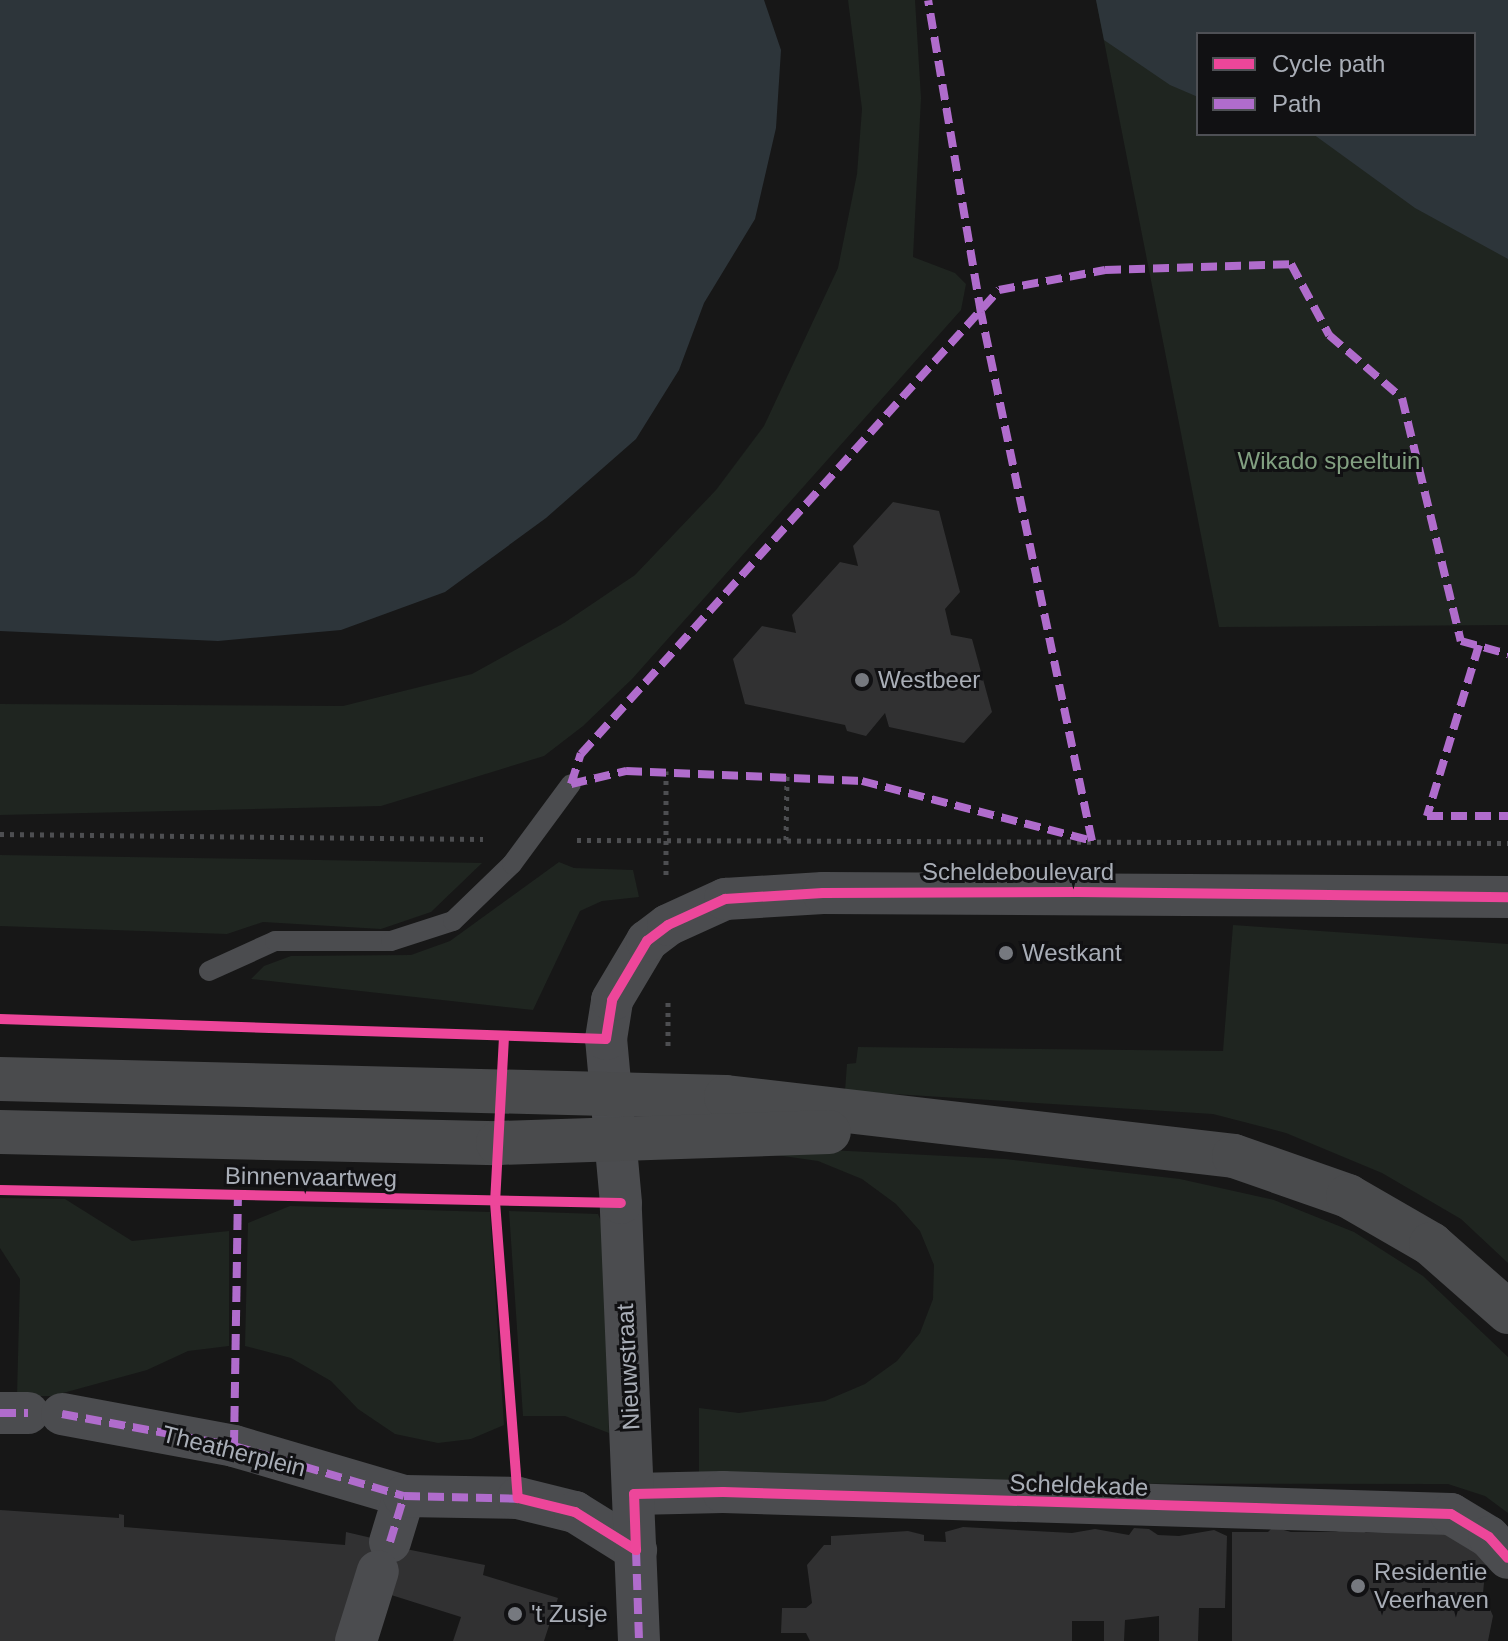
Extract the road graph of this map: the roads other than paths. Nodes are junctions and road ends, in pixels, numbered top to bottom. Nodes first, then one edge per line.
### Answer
1 (571, 784) dead end
2 (1508, 897) edge
3 (209, 971) dead end
4 (0, 1079) edge
5 (609, 1093) junction
6 (971, 1127) junction
7 (0, 1132) edge
8 (613, 1139) junction
9 (1508, 1312) edge
10 (30, 1413) edge
11 (634, 1494) junction
12 (404, 1496) junction
13 (636, 1550) junction
14 (1508, 1558) edge
15 (356, 1641) edge
16 (639, 1641) edge

1 - 3 lane
2 - 5 street, Scheldeboulevard
4 - 5 main road
5 - 6 main road
5 - 8 street, Nieuwstraat
6 - 8 main road
6 - 9 main road
7 - 8 main road, Binnenvaartweg
8 - 11 street, Nieuwstraat
10 - 12 street, Theatherplein
11 - 13 street, Nieuwstraat
11 - 14 street, Scheldekade
12 - 13 street, Theatherplein
12 - 15 street
13 - 16 street, Nieuwstraat

